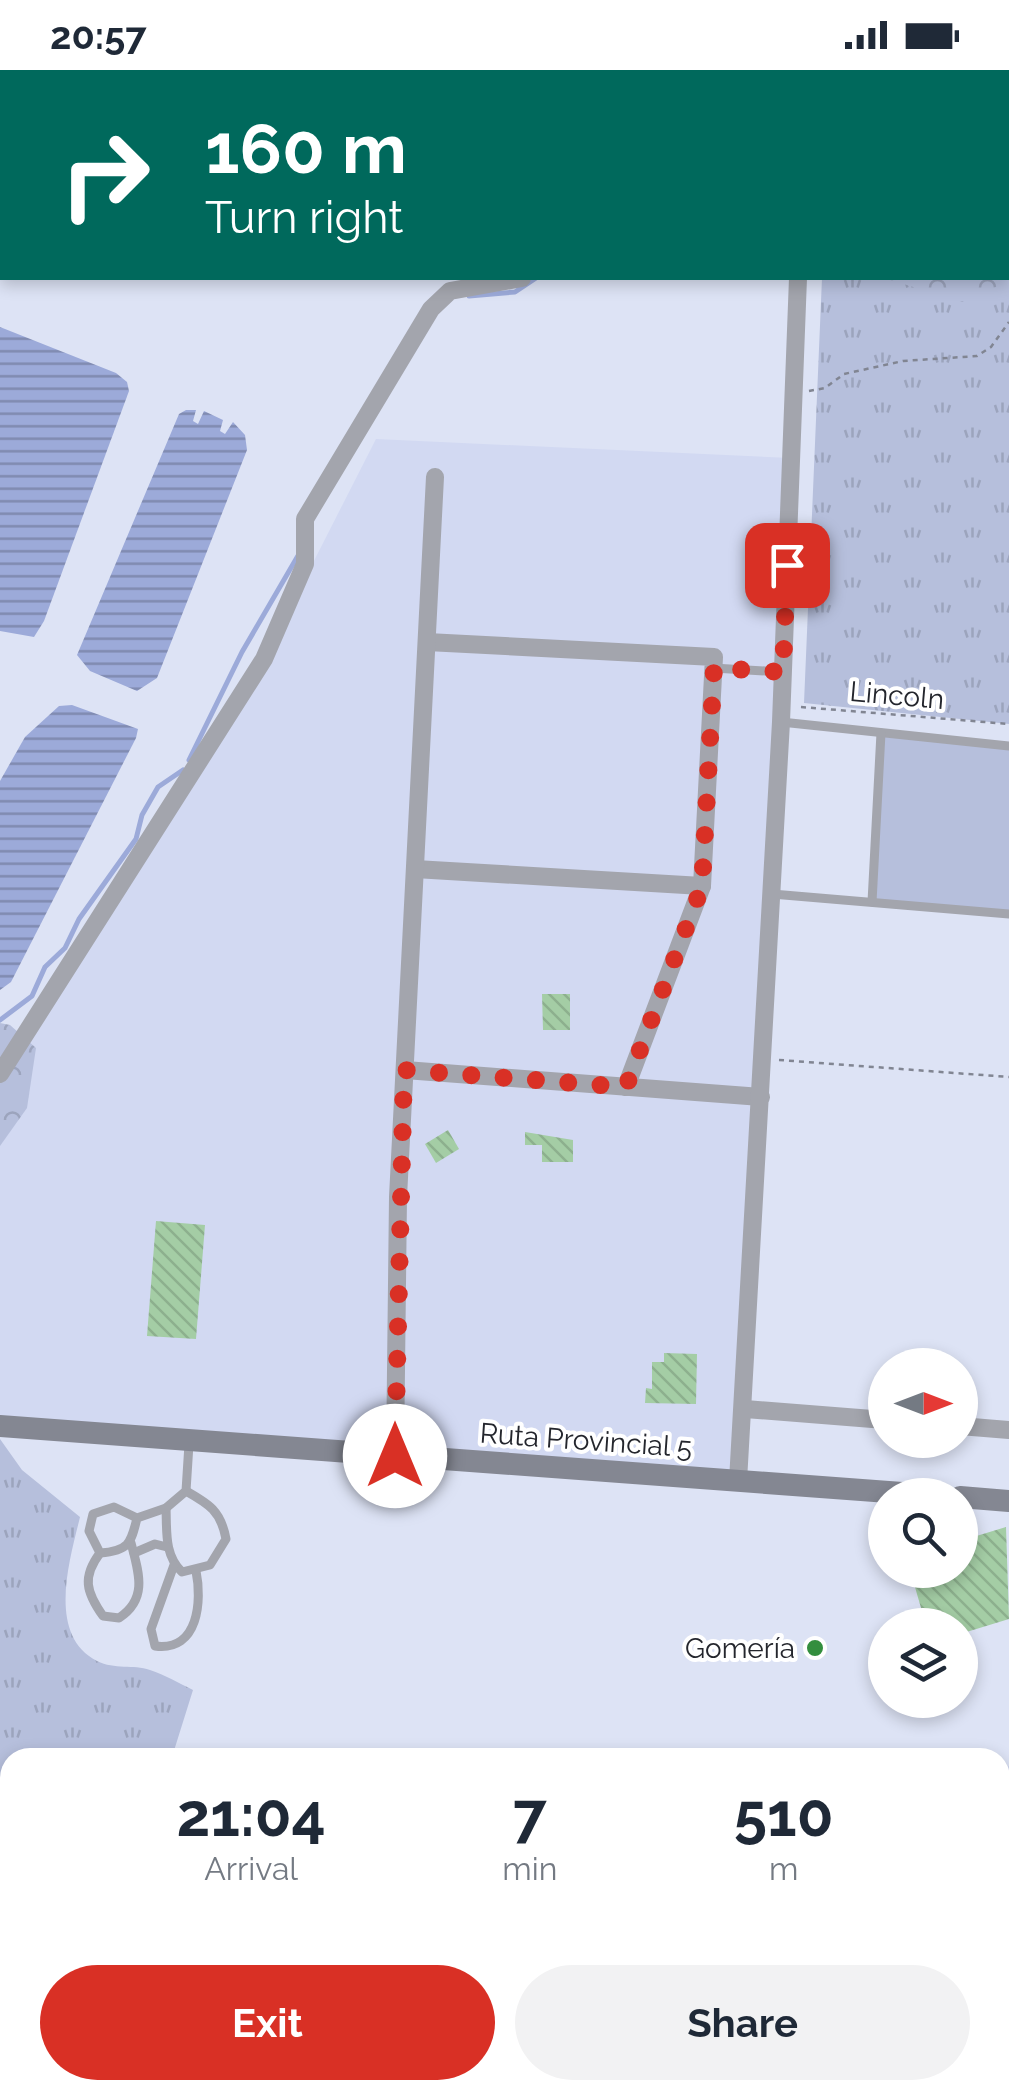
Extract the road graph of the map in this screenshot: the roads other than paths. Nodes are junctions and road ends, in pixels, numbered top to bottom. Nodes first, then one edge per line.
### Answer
1 (511, 280) edge
2 (798, 280) edge
3 (435, 476) dead end
4 (427, 642) junction
5 (714, 668) junction
6 (783, 672) junction
7 (781, 714) junction
8 (881, 732) junction
9 (1009, 746) edge
10 (415, 869) junction
11 (702, 886) junction
12 (772, 894) junction
13 (872, 902) junction
14 (1009, 914) edge
15 (404, 1070) junction
16 (0, 1074) edge
17 (626, 1087) junction
18 (761, 1097) junction
19 (745, 1409) junction
20 (868, 1419) edge
21 (0, 1426) edge
22 (978, 1427) edge
23 (1009, 1430) edge
24 (190, 1441) junction
25 (390, 1456) junction
26 (738, 1481) junction
27 (186, 1490) junction
28 (868, 1490) edge
29 (978, 1499) edge
30 (1009, 1501) edge
31 (166, 1508) junction
32 (136, 1518) junction
33 (167, 1547) junction
34 (132, 1548) junction
35 (100, 1553) junction
36 (174, 1565) junction
37 (196, 1571) junction
38 (134, 1608) junction
39 (156, 1615) junction

1 - 16 street
2 - 6 street
3 - 4 street
4 - 5 street
4 - 10 street
5 - 6 lane
5 - 11 street
6 - 7 street
7 - 8 lane
7 - 12 street
8 - 9 lane
8 - 13 lane
10 - 11 street
10 - 15 street
11 - 17 street
12 - 13 lane
12 - 18 street
13 - 14 lane
15 - 17 street
15 - 25 street
17 - 18 street
18 - 19 street
19 - 20 street
19 - 26 street
21 - 24 main road, Ruta Provincial 5
22 - 23 street
24 - 25 main road, Ruta Provincial 5
24 - 27 lane
25 - 26 main road, Ruta Provincial 5
26 - 28 main road, Ruta Provincial 5
27 - 31 lane
27 - 37 lane
29 - 30 main road
31 - 32 lane
31 - 33 lane
32 - 34 lane
32 - 35 lane
33 - 34 lane
33 - 36 lane
34 - 35 lane
34 - 38 lane
35 - 38 lane
36 - 37 lane
36 - 39 lane
37 - 39 lane
38 - 39 lane

